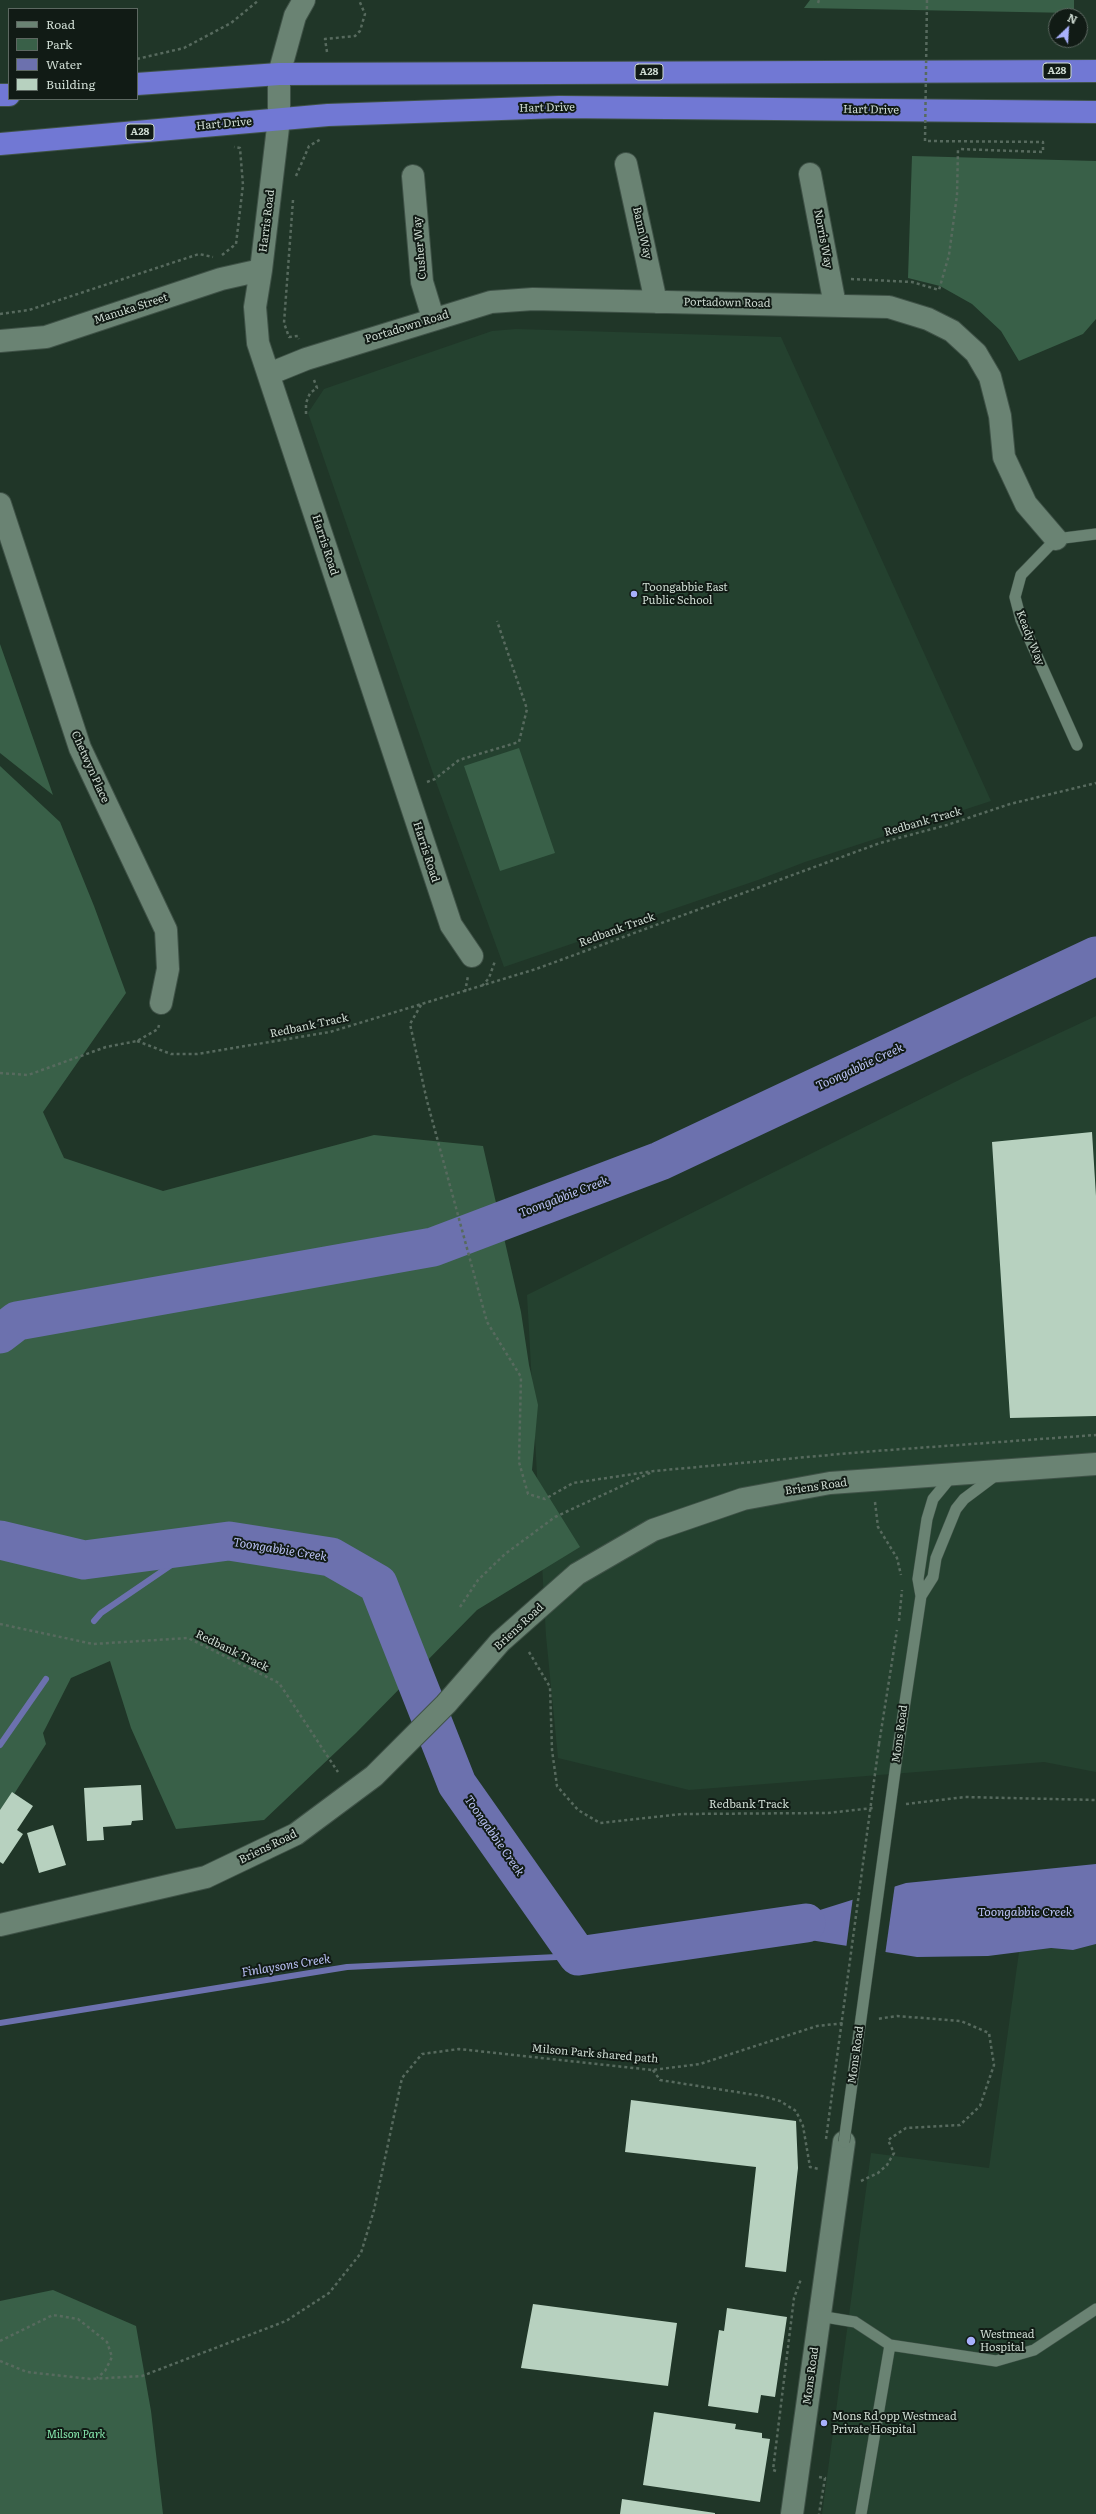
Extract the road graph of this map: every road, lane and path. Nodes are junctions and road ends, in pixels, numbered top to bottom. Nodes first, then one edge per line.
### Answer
1 (258, 0) edge
2 (304, 0) edge
3 (359, 0) edge
4 (927, 0) edge
5 (327, 46) dead end
6 (138, 59) edge
7 (1096, 72) edge
8 (279, 74) junction
9 (138, 84) edge
10 (1096, 112) edge
11 (279, 119) junction
12 (328, 138) dead end
13 (0, 144) edge
14 (240, 148) dead end
15 (626, 164) dead end
16 (810, 174) dead end
17 (413, 176) dead end
18 (296, 179) dead end
19 (294, 193) dead end
20 (261, 270) junction
21 (830, 278) junction
22 (656, 302) junction
23 (835, 305) junction
24 (0, 314) edge
25 (433, 318) junction
26 (0, 342) edge
27 (300, 342) dead end
28 (269, 374) junction
29 (312, 374) dead end
30 (306, 417) dead end
31 (0, 504) edge
32 (1096, 534) edge
33 (1056, 539) junction
34 (497, 621) dead end
35 (1076, 745) dead end
36 (426, 782) dead end
37 (1096, 783) edge
38 (472, 956) dead end
39 (161, 1003) dead end
40 (421, 1005) junction
41 (0, 1073) edge
42 (1096, 1435) edge
43 (862, 1452) junction
44 (864, 1459) dead end
45 (1096, 1464) edge
46 (654, 1471) junction
47 (1004, 1471) junction
48 (954, 1474) junction
49 (874, 1500) dead end
50 (903, 1581) dead end
51 (902, 1588) dead end
52 (921, 1596) junction
53 (460, 1607) dead end
54 (0, 1624) edge
55 (529, 1652) dead end
56 (338, 1772) dead end
57 (1096, 1800) edge
58 (904, 1804) dead end
59 (881, 1807) dead end
60 (0, 1925) edge
61 (876, 2019) dead end
62 (846, 2022) dead end
63 (652, 2070) junction
64 (835, 2140) junction
65 (821, 2169) dead end
66 (838, 2184) junction
67 (1096, 2309) edge
68 (819, 2316) junction
69 (0, 2341) edge
70 (890, 2345) junction
71 (0, 2361) edge
72 (97, 2378) junction
73 (825, 2478) dead end
74 (792, 2514) edge
75 (820, 2514) edge
76 (861, 2514) edge

1 - 6 path
2 - 8 street, Harris Road
3 - 5 path
4 - 21 path, bridge
7 - 8 highway, A28
8 - 9 highway, A28
8 - 11 street, Harris Road
10 - 11 highway, Hart Drive / A28
11 - 13 highway, Hart Drive / A28
11 - 20 street, Harris Road
12 - 18 path
14 - 24 path
15 - 22 street, Bann Way
16 - 21 street, Norris Way
17 - 25 street, Cusher Way
19 - 27 path
20 - 26 street, Manuka Street
20 - 28 street, Harris Road
21 - 23 street, Norris Way
22 - 23 street, Portadown Road
22 - 25 street, Portadown Road
23 - 33 street, Portadown Road
25 - 28 street, Portadown Road
28 - 38 street, Harris Road
29 - 30 path
31 - 39 street, Chetwyn Place
32 - 33 lane
33 - 35 lane, Keady Way
34 - 36 path
37 - 40 path, Redbank Track
40 - 41 path, Redbank Track
40 - 46 path
42 - 43 path
43 - 44 path
43 - 46 path
45 - 47 street, Briens Road
46 - 53 path
47 - 48 street, Briens Road
47 - 52 lane, Mons Road
48 - 52 lane, Mons Road
48 - 60 street, Briens Road
49 - 50 path
51 - 64 path, bridge
52 - 64 lane, Mons Road, bridge
54 - 56 path, Redbank Track
55 - 59 path, Redbank Track
57 - 58 path
61 - 66 path
62 - 63 path, Milson Park shared path
63 - 65 path, Milson Park shared path
63 - 72 path, Milson Park shared path
64 - 66 street, Mons Road
66 - 68 street, Mons Road
67 - 70 lane
68 - 70 lane
68 - 74 street, Mons Road
69 - 72 path
70 - 76 lane
71 - 72 path
73 - 75 path

